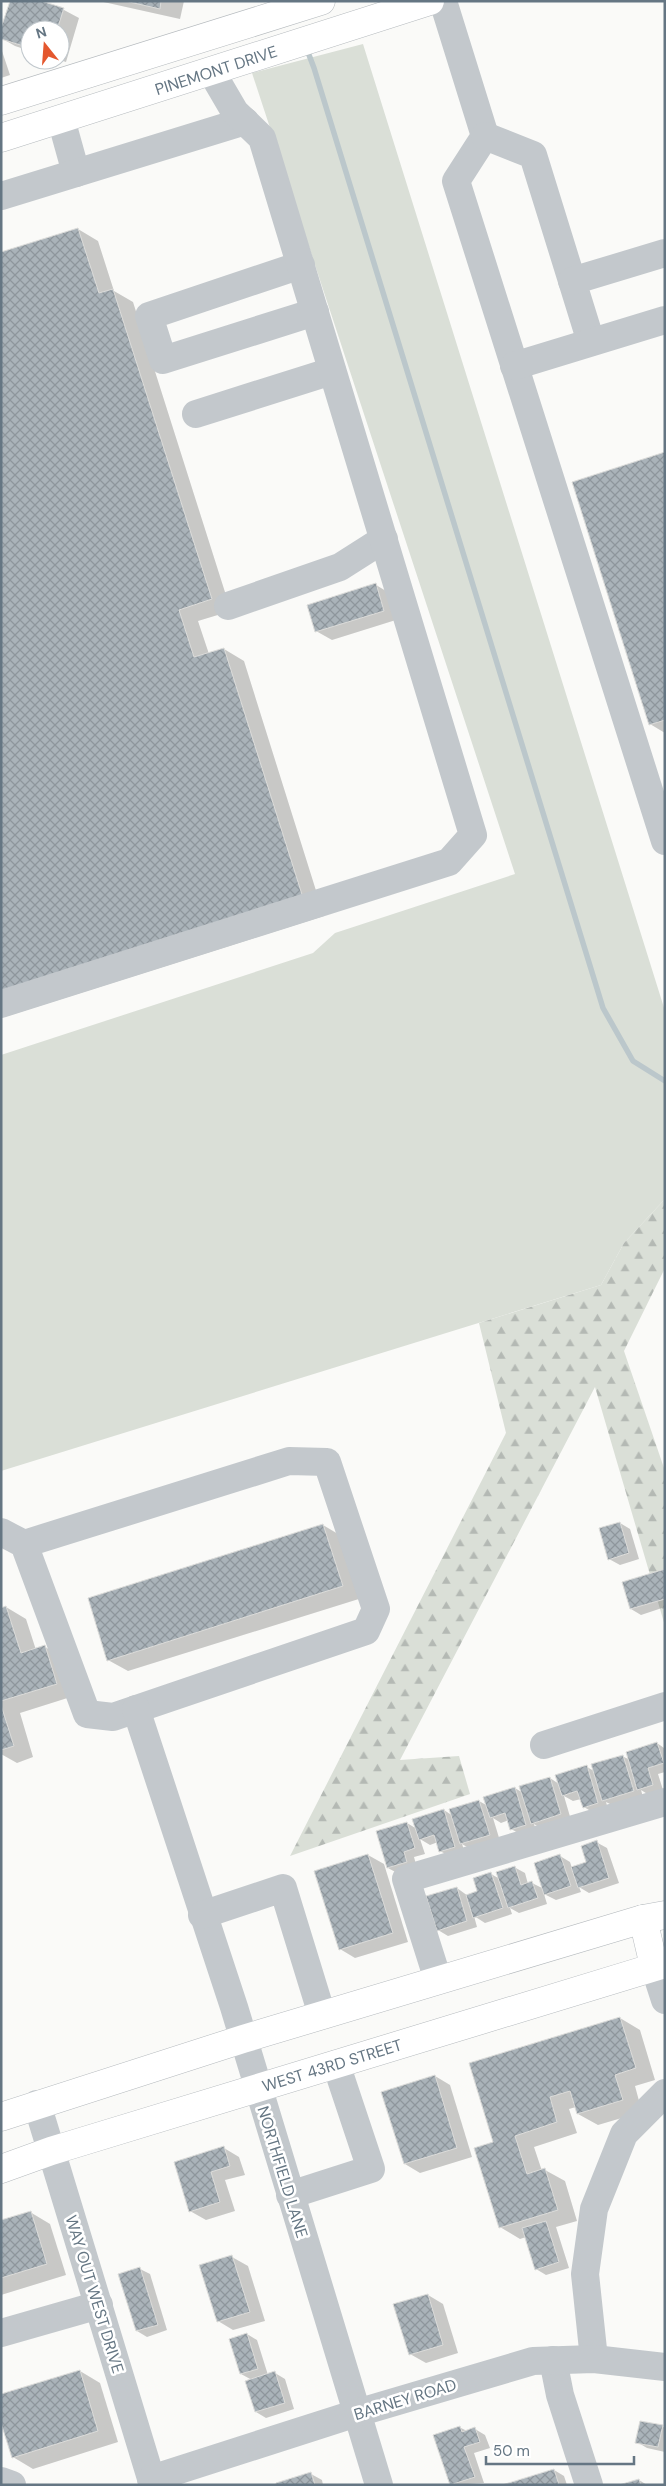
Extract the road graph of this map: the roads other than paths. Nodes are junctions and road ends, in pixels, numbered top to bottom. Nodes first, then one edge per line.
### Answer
1 (321, 1) edge
2 (430, 1) edge
3 (443, 1) edge
4 (200, 38) junction
5 (211, 71) junction
6 (50, 85) junction
7 (1, 101) edge
8 (60, 119) junction
9 (245, 121) junction
10 (485, 136) junction
11 (1, 138) edge
12 (76, 173) junction
13 (1, 196) edge
14 (665, 253) edge
15 (301, 265) junction
16 (572, 281) junction
17 (315, 312) junction
18 (665, 320) edge
19 (591, 342) junction
20 (514, 366) junction
21 (332, 371) junction
22 (196, 414) dead end
23 (384, 539) junction
24 (228, 606) dead end
25 (655, 779) edge
26 (665, 841) edge
27 (1, 1004) edge
28 (12, 1538) edge
29 (665, 1706) edge
30 (136, 1709) junction
31 (544, 1745) dead end
32 (665, 1802) edge
33 (202, 1915) junction
34 (654, 1917) edge
35 (660, 1965) edge
36 (438, 1980) junction
37 (665, 2000) edge
38 (322, 2015) junction
39 (243, 2039) junction
40 (336, 2064) junction
41 (257, 2088) junction
42 (665, 2092) edge
43 (37, 2104) junction
44 (1, 2117) edge
45 (52, 2151) junction
46 (1, 2169) edge
47 (290, 2195) junction
48 (99, 2305) junction
49 (1, 2333) edge
50 (594, 2359) junction
51 (553, 2360) junction
52 (665, 2367) edge
53 (356, 2413) junction
54 (1, 2481) edge
55 (152, 2482) edge
56 (12, 2485) edge
57 (379, 2485) edge
58 (589, 2485) edge

1 - 4 main road
2 - 5 main road, PINEMONT DRIVE
3 - 10 street
4 - 5 main road
4 - 6 main road
5 - 8 main road, PINEMONT DRIVE
5 - 9 street
6 - 7 main road
6 - 8 main road
8 - 11 main road, PINEMONT DRIVE
8 - 12 street
9 - 12 street
9 - 15 street
10 - 16 street
10 - 20 street
12 - 13 street
14 - 16 street
15 - 17 street
15 - 17 street
16 - 19 street
17 - 21 street
18 - 19 street
19 - 20 street
20 - 25 street
21 - 22 street
21 - 23 street
23 - 24 street
23 - 27 street
25 - 26 street
28 - 30 street
28 - 30 street
29 - 31 street
30 - 33 street, NORTHFIELD LANE
32 - 36 street
33 - 38 street
33 - 39 street, NORTHFIELD LANE
34 - 35 main road
34 - 36 main road
35 - 37 street
35 - 40 main road, WEST 43RD STREET
36 - 38 main road
38 - 39 main road
39 - 41 street, NORTHFIELD LANE
39 - 43 main road
40 - 41 main road, WEST 43RD STREET
40 - 47 street
41 - 45 main road, WEST 43RD STREET
41 - 47 street, NORTHFIELD LANE
42 - 50 street
43 - 44 main road
43 - 45 street, WAY OUT WEST DRIVE
45 - 46 main road, WEST 43RD STREET
45 - 48 street, WAY OUT WEST DRIVE
47 - 53 street, NORTHFIELD LANE
48 - 49 street
48 - 55 street, WAY OUT WEST DRIVE
50 - 51 street, BARNEY ROAD
50 - 52 street, BARNEY ROAD
51 - 53 street, BARNEY ROAD
51 - 58 street
53 - 55 street, BARNEY ROAD
53 - 57 street, NORTHFIELD LANE
54 - 56 street

